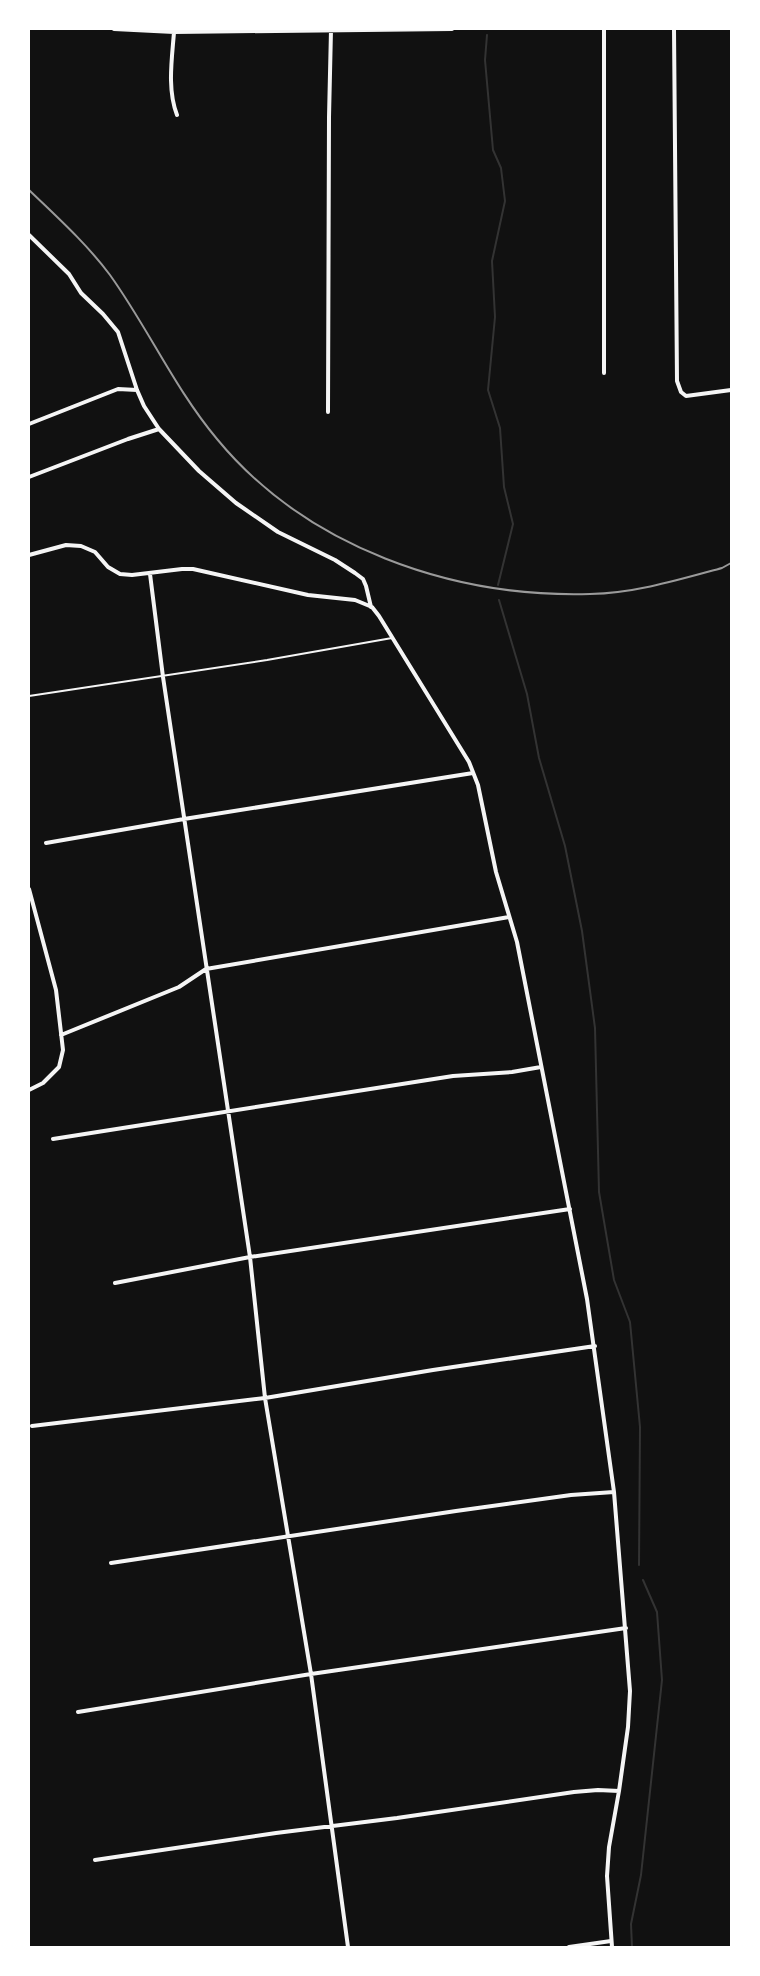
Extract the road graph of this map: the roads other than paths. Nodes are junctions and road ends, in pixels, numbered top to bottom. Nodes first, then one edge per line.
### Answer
1 (114, 29) edge
2 (452, 29) edge
3 (604, 29) edge
4 (674, 29) edge
5 (331, 30) edge
6 (177, 31) edge
7 (177, 115) dead end
8 (29, 235) edge
9 (604, 373) dead end
10 (137, 390) junction
11 (731, 390) edge
12 (328, 412) dead end
13 (29, 424) edge
14 (159, 429) junction
15 (29, 477) edge
16 (29, 556) edge
17 (150, 574) junction
18 (372, 607) junction
19 (392, 638) junction
20 (163, 676) junction
21 (29, 696) edge
22 (473, 773) junction
23 (184, 819) junction
24 (46, 843) dead end
25 (29, 889) edge
26 (509, 917) junction
27 (206, 969) junction
28 (61, 1035) junction
29 (541, 1067) junction
30 (29, 1090) edge
31 (228, 1113) junction
32 (53, 1139) dead end
33 (570, 1209) junction
34 (250, 1257) junction
35 (115, 1283) dead end
36 (595, 1346) junction
37 (265, 1398) junction
38 (32, 1426) dead end
39 (614, 1492) junction
40 (287, 1536) junction
41 (111, 1563) dead end
42 (626, 1628) junction
43 (311, 1674) junction
44 (78, 1712) dead end
45 (619, 1791) junction
46 (330, 1826) junction
47 (95, 1860) dead end
48 (611, 1941) junction
49 (348, 1947) edge
50 (570, 1947) edge
51 (612, 1947) edge

1 - 6 street
2 - 5 street
3 - 9 street
4 - 11 street
5 - 6 street
5 - 12 street
6 - 7 street
8 - 10 street
10 - 13 street
10 - 14 street
14 - 15 street
14 - 18 street
16 - 17 street
17 - 18 street
17 - 20 street
18 - 19 street
19 - 20 lane
19 - 22 street
20 - 21 lane
20 - 23 street
22 - 23 street
22 - 26 street
23 - 24 street
23 - 27 street
25 - 28 street
26 - 27 street
26 - 29 street
27 - 28 street
27 - 31 street
28 - 30 street
29 - 31 street
29 - 33 street
31 - 32 street
31 - 34 street
33 - 34 street
33 - 36 street
34 - 35 street
34 - 37 street
36 - 37 street
36 - 39 street
37 - 38 street
37 - 40 street
39 - 40 street
39 - 42 street
40 - 41 street
40 - 43 street
42 - 43 street
42 - 45 street
43 - 44 street
43 - 46 street
45 - 46 street
45 - 48 street
46 - 47 street
46 - 49 street
48 - 50 street
48 - 51 street

